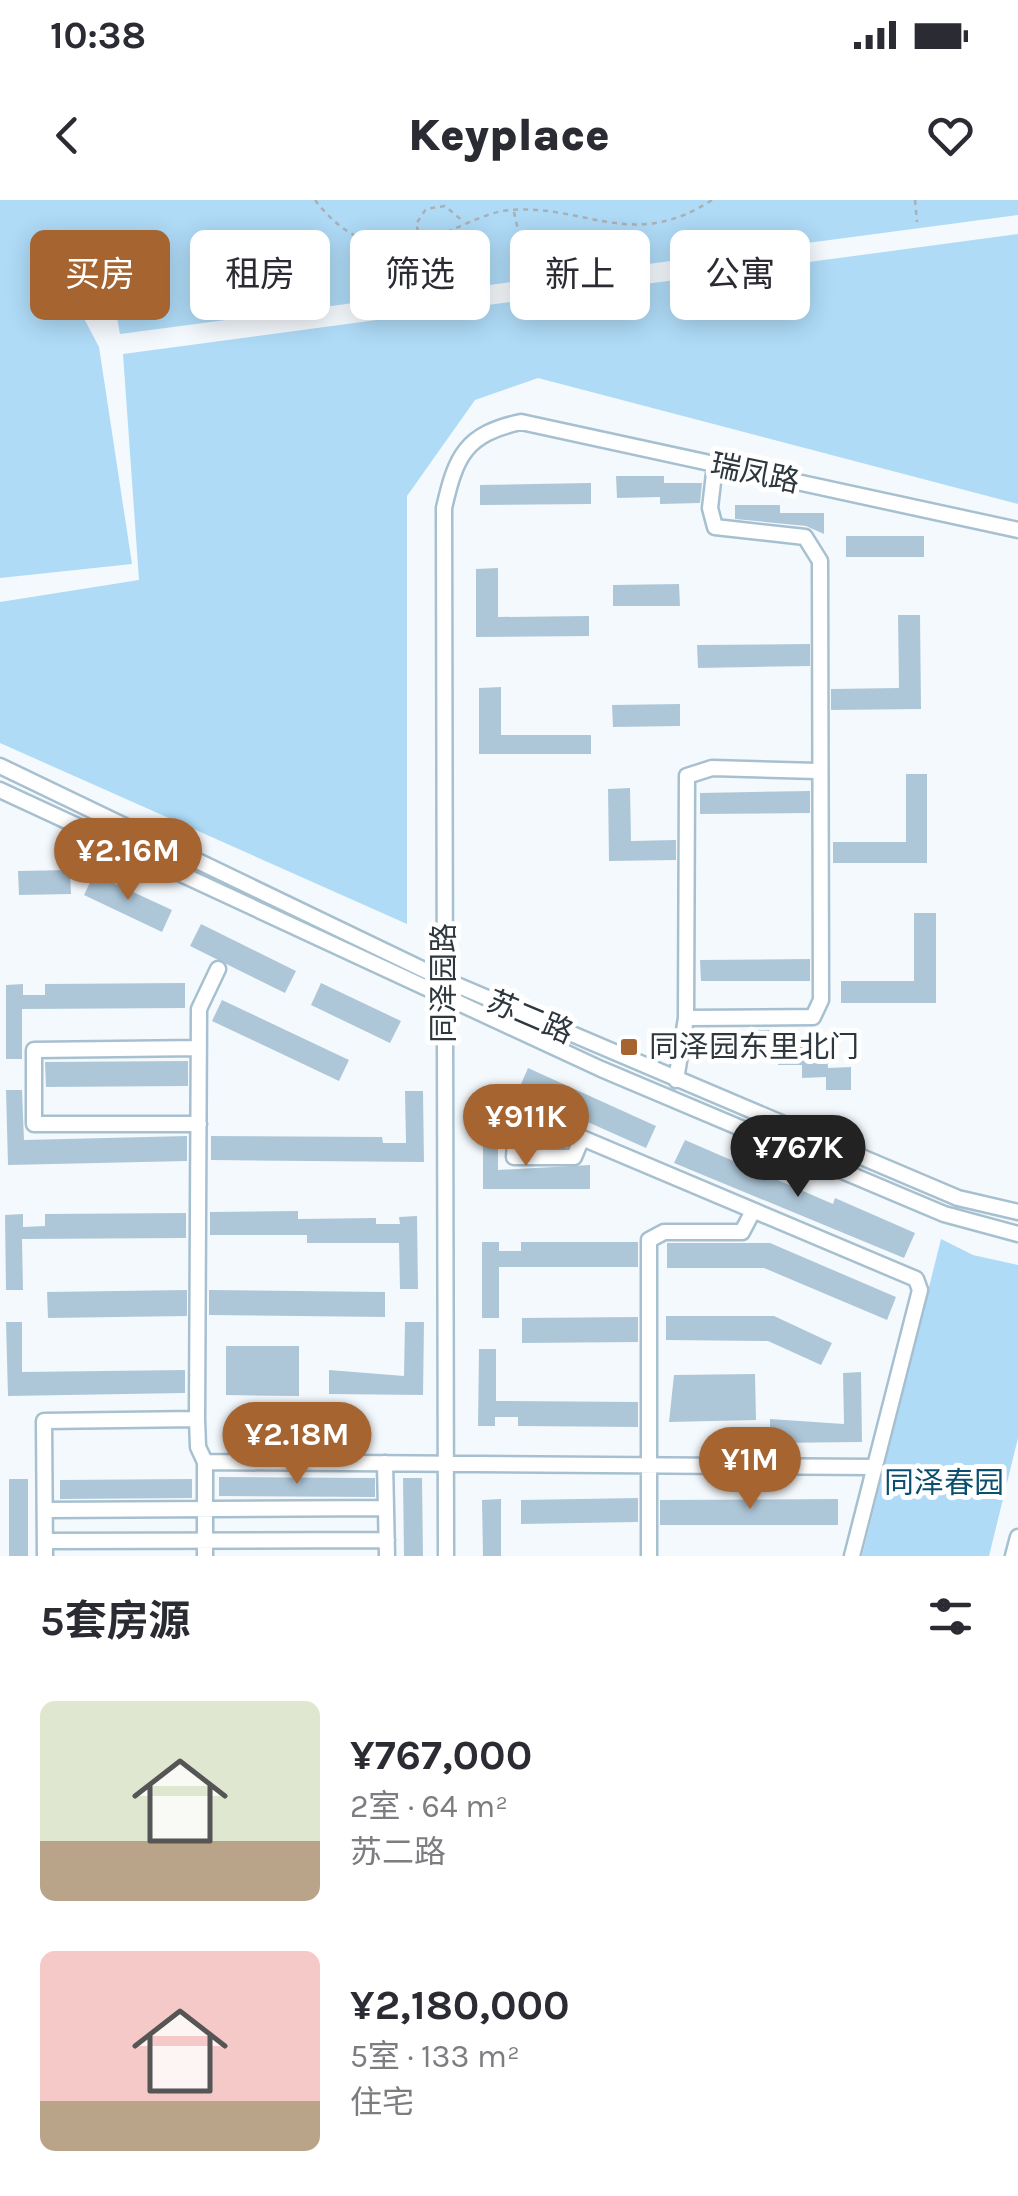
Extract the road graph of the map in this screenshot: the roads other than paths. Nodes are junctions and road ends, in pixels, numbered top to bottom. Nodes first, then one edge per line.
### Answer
1 (492, 428) joint
2 (714, 465) junction
3 (1018, 530) edge
4 (0, 766) edge
5 (818, 771) junction
6 (0, 790) edge
7 (218, 968) dead end
8 (445, 980) junction
9 (444, 999) junction
10 (686, 1018) junction
11 (200, 1048) junction
12 (676, 1080) junction
13 (200, 1124) junction
14 (582, 1138) junction
15 (753, 1211) junction
16 (1018, 1212) edge
17 (1018, 1234) edge
18 (197, 1419) junction
19 (205, 1462) junction
20 (385, 1463) junction
21 (446, 1463) junction
22 (650, 1465) junction
23 (875, 1467) junction
24 (205, 1508) junction
25 (386, 1508) junction
26 (45, 1510) junction
27 (1018, 1537) edge
28 (205, 1548) edge
29 (387, 1548) edge
30 (45, 1549) edge
31 (446, 1556) edge
32 (650, 1556) edge
33 (852, 1556) edge
34 (1013, 1556) edge

1 - 2 street, 瑞凤路
1 - 8 street, 同泽园路
2 - 3 street, 瑞凤路
2 - 5 street
4 - 8 street, 苏二路
5 - 10 street
5 - 10 street
6 - 9 street, 苏二路
7 - 11 street
8 - 9 street, 同泽园路
8 - 12 street, 苏二路
9 - 17 street, 苏二路
9 - 21 street, 同泽园路
10 - 12 street
11 - 13 street
11 - 13 street
12 - 16 street, 苏二路
13 - 18 street
14 - 14 street
14 - 15 street
15 - 22 street
15 - 23 street
18 - 19 street
18 - 26 street
19 - 20 street
19 - 24 street
20 - 21 street
20 - 25 street
21 - 22 street
21 - 31 street, 同泽园路
22 - 23 street
22 - 32 street
23 - 33 street
24 - 25 street
24 - 26 street
24 - 28 street
25 - 29 street
26 - 30 street
27 - 34 street
28 - 29 street
28 - 30 street

